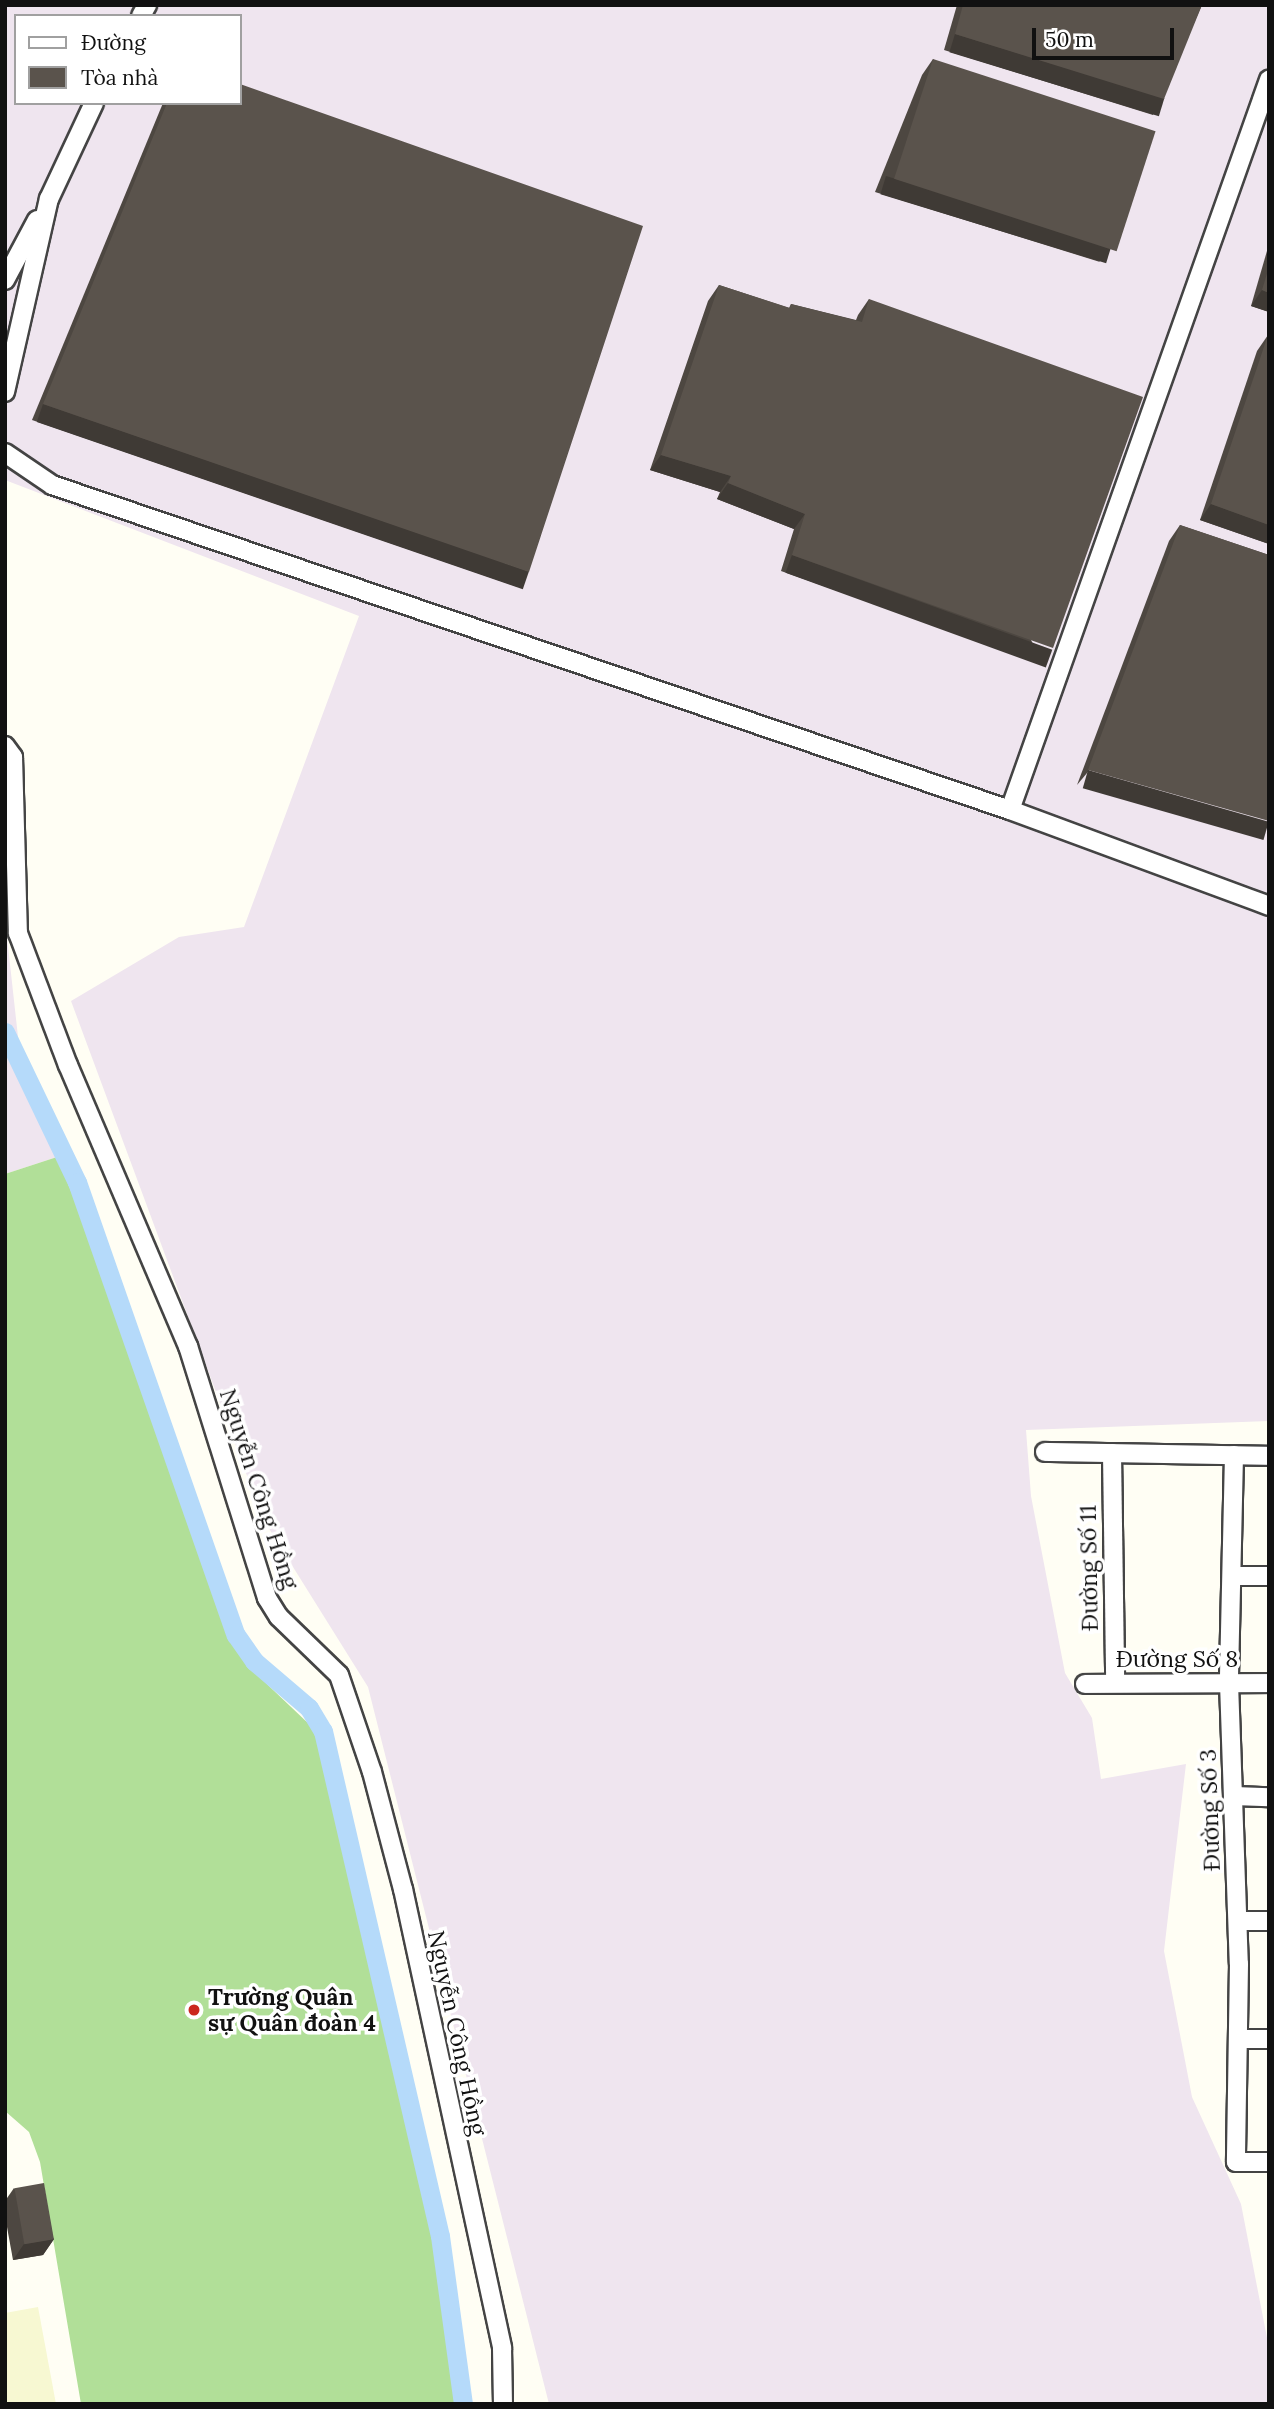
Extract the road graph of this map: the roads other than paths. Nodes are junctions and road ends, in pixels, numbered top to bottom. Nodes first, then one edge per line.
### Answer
1 (1269, 80) edge
2 (93, 105) edge
3 (49, 199) junction
4 (5, 280) edge
5 (5, 392) edge
6 (5, 453) edge
7 (5, 746) edge
8 (1010, 810) junction
9 (1269, 906) edge
10 (1045, 1452) dead end
11 (1112, 1453) junction
12 (1234, 1455) junction
13 (1269, 1456) edge
14 (1232, 1576) junction
15 (1269, 1576) edge
16 (1115, 1682) junction
17 (1230, 1683) junction
18 (1269, 1683) edge
19 (1085, 1684) dead end
20 (1234, 1796) junction
21 (1269, 1797) edge
22 (1238, 1921) junction
23 (1269, 1921) edge
24 (1238, 2039) junction
25 (1269, 2039) edge
26 (1269, 2162) edge
27 (503, 2404) edge

1 - 8 street
2 - 3 street
3 - 4 street
3 - 5 street
6 - 8 street
7 - 27 street, Nguyễn Công Hồng
8 - 9 street
10 - 11 street
11 - 12 street
11 - 16 street, Đường Số 11
12 - 13 street
12 - 14 street, Đường Số 3
14 - 15 street
14 - 17 street, Đường Số 3
16 - 17 street, Đường Số 8
16 - 19 street, Đường Số 8
17 - 18 street, Đường Số 8
17 - 20 street, Đường Số 3
20 - 21 street
20 - 22 street, Đường Số 3
22 - 23 street
22 - 24 street, Đường Số 3
24 - 25 street
24 - 26 street, Đường Số 3

